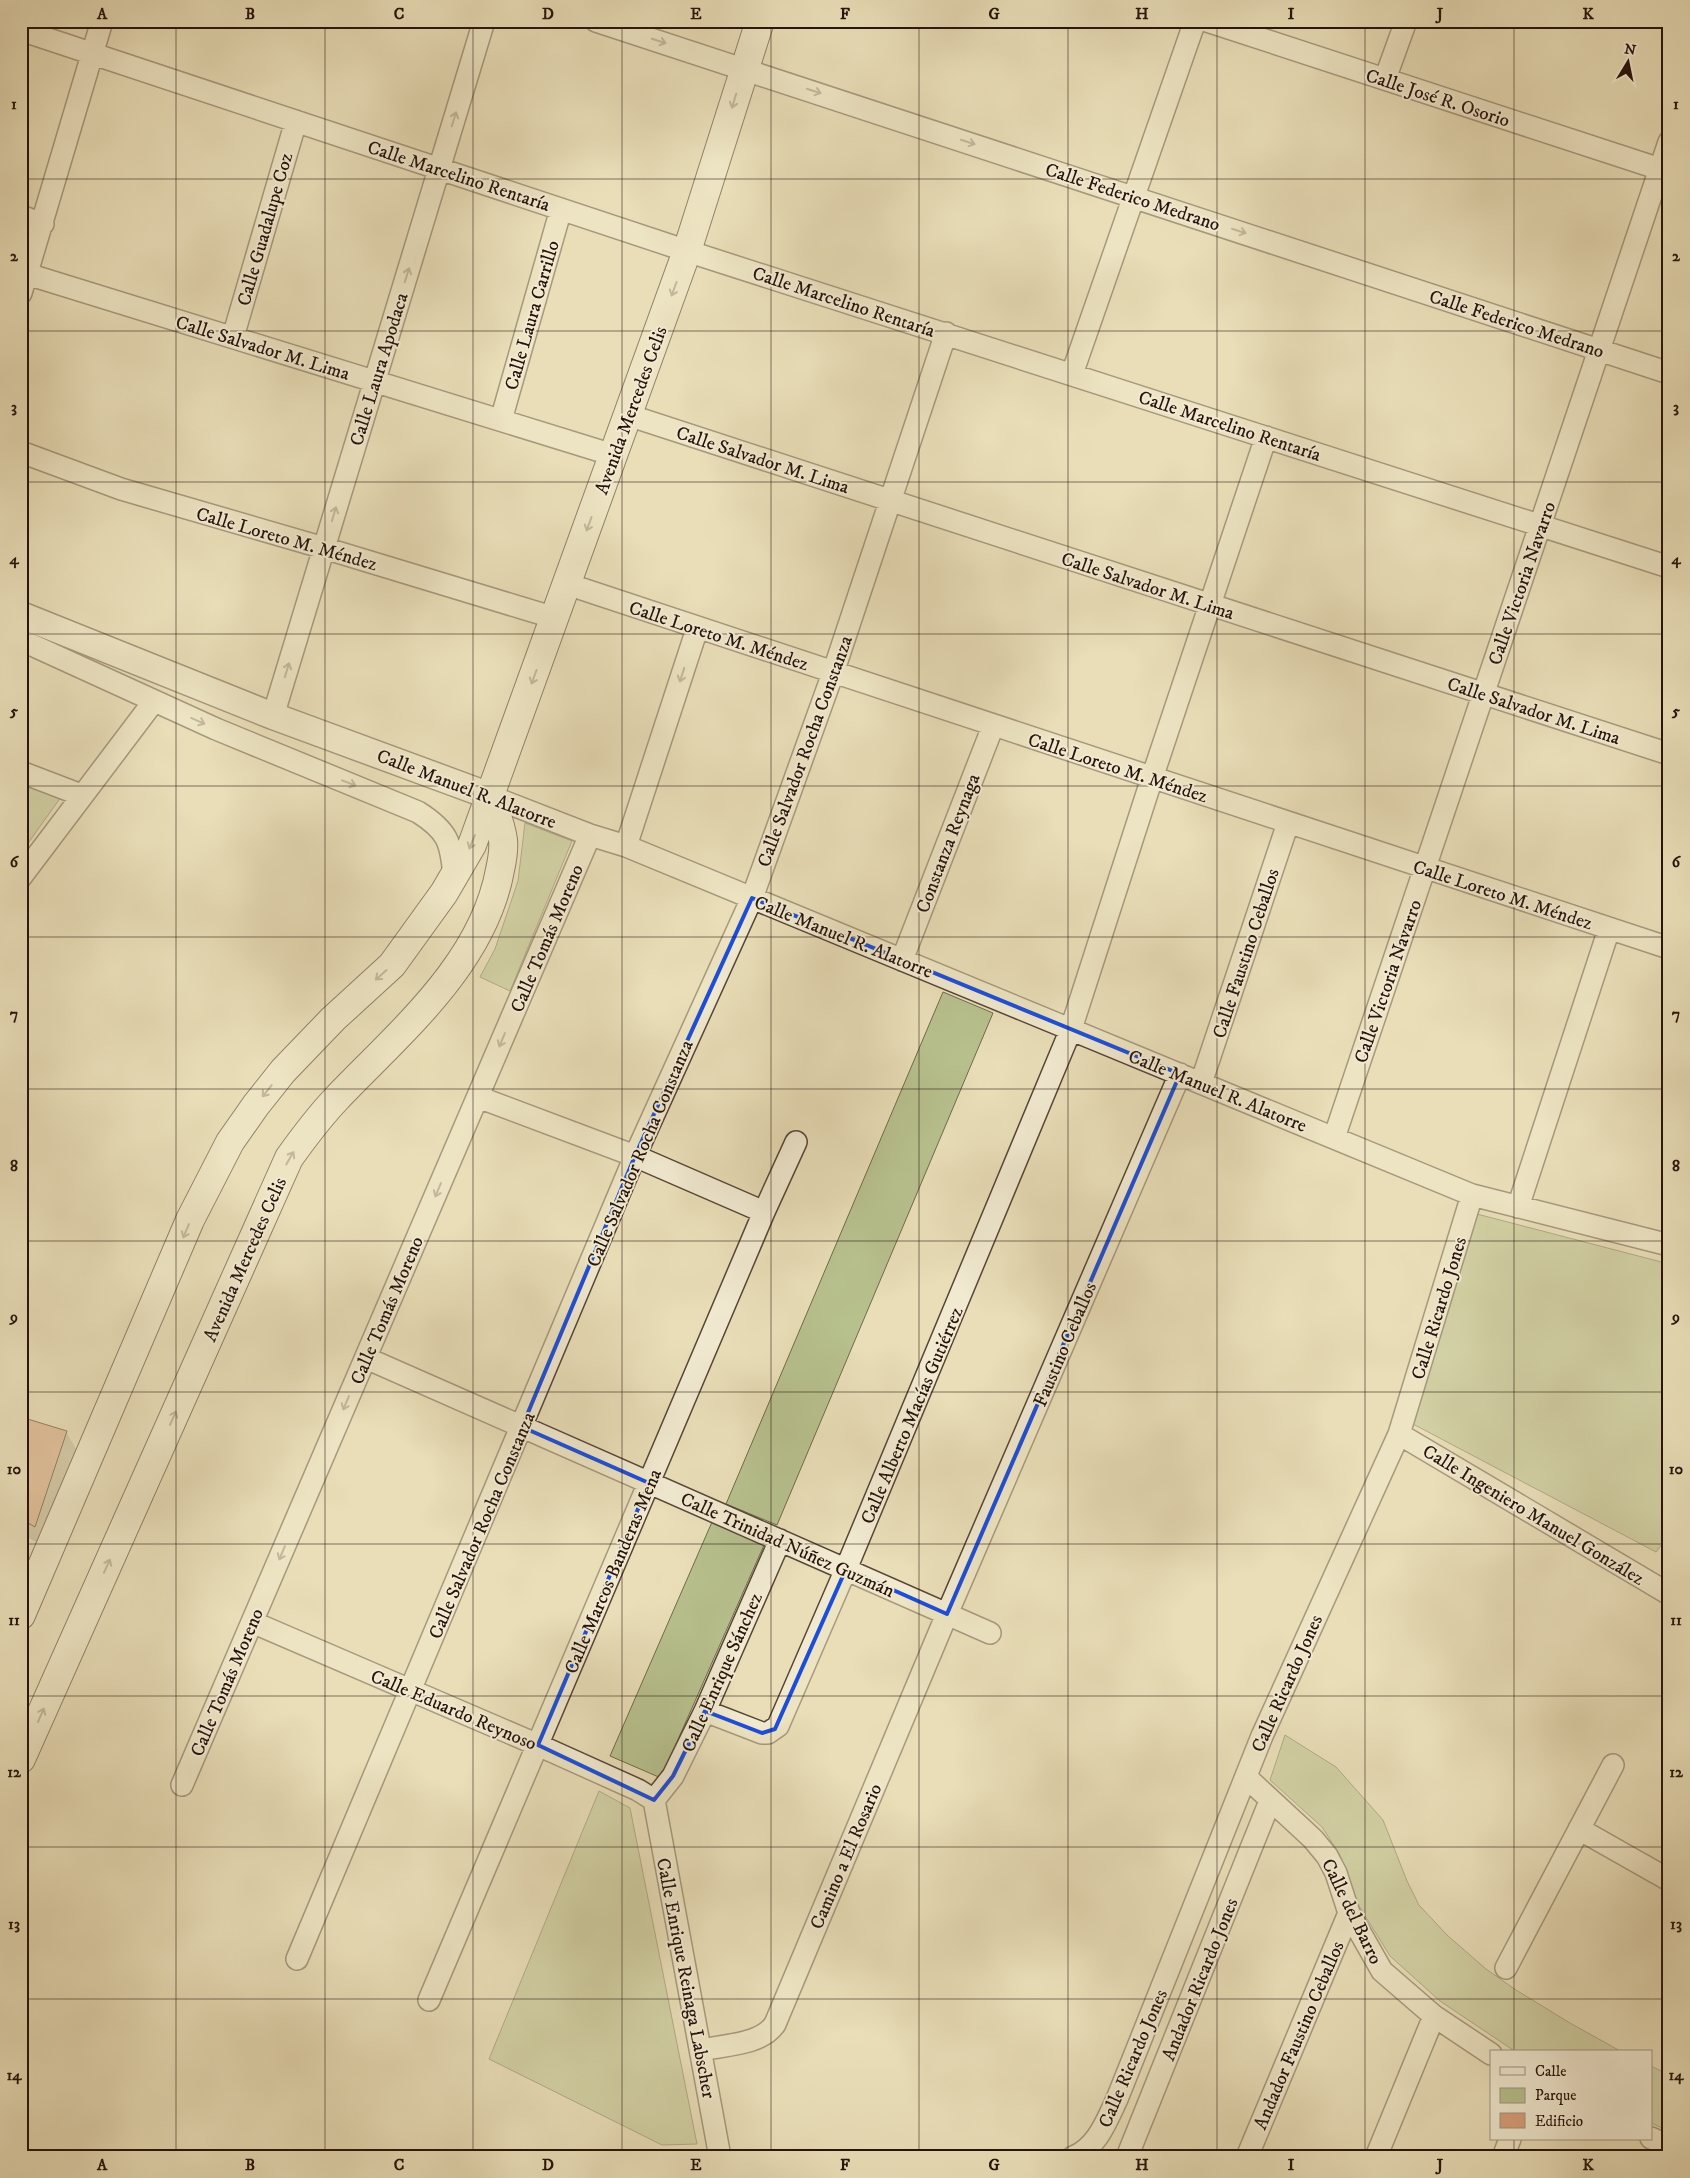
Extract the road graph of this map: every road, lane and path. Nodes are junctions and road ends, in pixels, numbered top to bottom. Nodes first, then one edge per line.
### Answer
1 (102, 21) edge
2 (484, 21) edge
3 (596, 21) edge
4 (760, 21) edge
5 (1195, 21) edge
6 (1207, 21) edge
7 (1406, 21) edge
8 (21, 30) edge
9 (92, 54) junction
10 (744, 68) junction
11 (1385, 79) junction
12 (296, 121) junction
13 (1669, 142) edge
14 (439, 168) junction
15 (1664, 170) edge
16 (1133, 196) junction
17 (561, 209) junction
18 (21, 216) edge
19 (43, 224) junction
20 (687, 251) junction
21 (24, 284) edge
22 (946, 333) junction
23 (232, 337) junction
24 (1599, 350) junction
25 (1669, 373) edge
26 (1072, 374) junction
27 (375, 381) junction
28 (628, 416) junction
29 (501, 420) junction
30 (1266, 437) junction
31 (21, 452) edge
32 (613, 455) junction
33 (890, 501) junction
34 (1540, 526) junction
35 (324, 548) junction
36 (1669, 567) edge
37 (567, 584) junction
38 (1210, 604) junction
39 (21, 615) edge
40 (555, 618) junction
41 (697, 629) junction
42 (21, 640) edge
43 (833, 673) junction
44 (1484, 694) junction
45 (154, 701) junction
46 (273, 716) junction
47 (993, 726) junction
48 (1669, 754) edge
49 (21, 772) edge
50 (1152, 778) junction
51 (81, 795) junction
52 (490, 796) junction
53 (1288, 823) junction
54 (590, 835) junction
55 (626, 846) junction
56 (1425, 868) junction
57 (454, 876) junction
58 (21, 877) edge
59 (752, 898) junction
60 (1609, 929) junction
61 (1669, 948) edge
62 (902, 960) junction
63 (1070, 1029) junction
64 (1180, 1074) junction
65 (1201, 1083) junction
66 (478, 1097) junction
67 (1334, 1138) junction
68 (796, 1142) dead end
69 (635, 1156) junction
70 (1472, 1195) junction
71 (1518, 1207) junction
72 (764, 1212) junction
73 (1669, 1245) edge
74 (366, 1358) junction
75 (522, 1427) junction
76 (1399, 1434) junction
77 (649, 1483) junction
78 (780, 1540) junction
79 (846, 1569) junction
80 (1669, 1594) edge
81 (947, 1614) junction
82 (21, 1615) edge
83 (252, 1622) junction
84 (990, 1633) dead end
85 (411, 1690) junction
86 (706, 1711) junction
87 (538, 1745) junction
88 (21, 1759) edge
89 (1613, 1764) dead end
90 (1246, 1777) junction
91 (182, 1785) dead end
92 (654, 1800) junction
93 (1270, 1801) junction
94 (1579, 1829) junction
95 (1669, 1880) edge
96 (1349, 1913) junction
97 (298, 1959) dead end
98 (1506, 1968) dead end
99 (429, 2000) dead end
100 (1434, 2016) junction
101 (701, 2050) junction
102 (1490, 2053) edge
103 (1652, 2138) edge
104 (1510, 2140) edge
105 (1669, 2146) edge
106 (720, 2157) edge
107 (1073, 2157) edge
108 (1127, 2157) edge
109 (1247, 2157) edge
110 (1376, 2157) edge
111 (1503, 2157) edge

1 - 9 street
14 -> 2 street, Calle Laura Apodaca
3 -> 10 street, Calle Federico Medrano
4 - 10 main road, Avenida Mercedes Celis
5 - 16 street
6 - 11 street, Calle José R. Osorio
7 - 11 street
8 - 9 street, Calle Marcelino Rentaría
9 - 12 street, Calle Marcelino Rentaría
9 - 19 street
10 -> 16 street, Calle Federico Medrano
10 -> 20 main road, Avenida Mercedes Celis
11 - 15 street, Calle José R. Osorio
12 - 14 street, Calle Marcelino Rentaría
12 - 23 street, Calle Guadalupe Coz
13 - 15 street, Calle Victoria Navarro
14 - 17 street, Calle Marcelino Rentaría
27 -> 14 street, Calle Laura Apodaca
15 - 24 street, Calle Victoria Navarro
16 -> 24 street, Calle Federico Medrano
16 - 26 street
17 - 20 street, Calle Marcelino Rentaría
17 - 29 street, Calle Laura Carrillo
18 - 19 street
19 - 21 street
20 - 22 street, Calle Marcelino Rentaría
20 -> 28 main road, Avenida Mercedes Celis
21 - 23 street, Calle Salvador M. Lima
22 - 26 street, Calle Marcelino Rentaría
22 - 33 street, Calle Salvador Rocha Constanza
23 - 27 street, Calle Salvador M. Lima
24 - 25 street, Calle Federico Medrano
24 - 34 street, Calle Victoria Navarro
26 - 30 street, Calle Marcelino Rentaría
27 - 29 street, Calle Salvador M. Lima
35 -> 27 street, Calle Laura Apodaca
28 - 32 main road, Avenida Mercedes Celis
28 - 33 street, Calle Salvador M. Lima
29 - 32 street, Calle Salvador M. Lima
30 - 34 street, Calle Marcelino Rentaría
30 - 38 street
31 - 35 street, Calle Loreto M. Méndez
32 -> 37 main road, Avenida Mercedes Celis
33 - 38 street, Calle Salvador M. Lima
33 - 43 street, Calle Salvador Rocha Constanza
34 - 36 street, Calle Marcelino Rentaría
34 - 44 street, Calle Victoria Navarro
35 - 40 street, Calle Loreto M. Méndez
46 -> 35 street, Calle Laura Apodaca
37 - 40 main road, Avenida Mercedes Celis
37 - 41 street, Calle Loreto M. Méndez
38 - 44 street, Calle Salvador M. Lima
38 - 50 street
39 - 46 street, Calle Manuel R. Alatorre
40 -> 52 main road, Avenida Mercedes Celis
41 - 43 street, Calle Loreto M. Méndez
41 -> 55 street
42 - 45 street
43 - 47 street, Calle Loreto M. Méndez
43 - 59 street, Calle Salvador Rocha Constanza
44 - 48 street, Calle Salvador M. Lima
44 - 56 street, Calle Victoria Navarro
45 - 51 street
45 -> 57 street
46 - 52 street, Calle Manuel R. Alatorre
47 - 50 street, Calle Loreto M. Méndez
47 - 62 street, Constanza Reynaga
49 - 51 street
50 - 53 street, Calle Loreto M. Méndez
50 - 63 street
51 - 58 street
52 - 54 street, Calle Manuel R. Alatorre
52 -> 57 main road, Avenida Mercedes Celis
88 -> 52 main road, Avenida Mercedes Celis
53 - 56 street, Calle Loreto M. Méndez
53 - 65 street, Calle Faustino Ceballos
54 - 55 street, Calle Manuel R. Alatorre
54 -> 66 street, Calle Tomás Moreno
55 - 59 street, Calle Manuel R. Alatorre
56 - 60 street, Calle Loreto M. Méndez
56 - 67 street, Calle Victoria Navarro
57 -> 82 main road, Avenida Mercedes Celis
59 - 62 street, Calle Manuel R. Alatorre
59 - 69 street, Calle Salvador Rocha Constanza
60 - 61 street, Calle Loreto M. Méndez
60 - 71 street
62 - 63 street, Calle Manuel R. Alatorre
63 - 64 street, Calle Manuel R. Alatorre
63 - 79 street, Calle Alberto Macías Gutiérrez
64 - 65 street, Calle Manuel R. Alatorre
64 - 81 street, Faustino Ceballos
65 - 67 street, Calle Manuel R. Alatorre
66 - 69 street
66 -> 74 street, Calle Tomás Moreno
67 - 70 street, Calle Manuel R. Alatorre
68 - 72 street, Calle Marcos Banderas Mena
69 - 72 street
69 - 75 street, Calle Salvador Rocha Constanza
70 - 71 street, Calle Manuel R. Alatorre
70 - 76 street, Calle Ricardo Jones
71 - 73 street, Calle Manuel R. Alatorre
72 - 77 street, Calle Marcos Banderas Mena
74 - 75 street, Calle Trinidad Núñez Guzmán
74 -> 83 street, Calle Tomás Moreno
75 - 77 street, Calle Trinidad Núñez Guzmán
75 - 85 street, Calle Salvador Rocha Constanza
76 - 80 street, Calle Ingeniero Manuel González
76 - 90 street, Calle Ricardo Jones
77 - 78 street, Calle Trinidad Núñez Guzmán
77 - 87 street, Calle Marcos Banderas Mena
78 - 79 street, Calle Trinidad Núñez Guzmán
78 - 86 street, Calle Enrique Sánchez
79 - 81 street, Calle Trinidad Núñez Guzmán
79 - 86 street, Calle Alberto Macías Gutiérrez
81 - 84 street, Calle Trinidad Núñez Guzmán
81 - 101 street, Camino a El Rosario
83 - 85 street, Calle Eduardo Reynoso
83 - 91 street, Calle Tomás Moreno
85 - 87 street, Calle Eduardo Reynoso
85 - 97 street, Calle Salvador Rocha Constanza
86 - 92 street, Calle Enrique Sánchez
87 - 92 street, Calle Eduardo Reynoso
87 - 99 street, Calle Marcos Banderas Mena
89 - 94 street
90 - 93 street, Calle del Barro
90 - 107 street, Calle Ricardo Jones
92 - 101 street, Calle Enrique Reinaga Labscher
93 - 96 street, Calle del Barro
93 - 108 street, Andador Ricardo Jones
94 - 95 street
94 - 98 street
96 - 100 street, Calle del Barro
96 - 109 street, Andador Faustino Ceballos
100 - 102 street, Calle del Barro
100 - 110 street
101 - 106 street, Calle Enrique Reinaga Labscher
103 - 105 street
104 - 111 street

